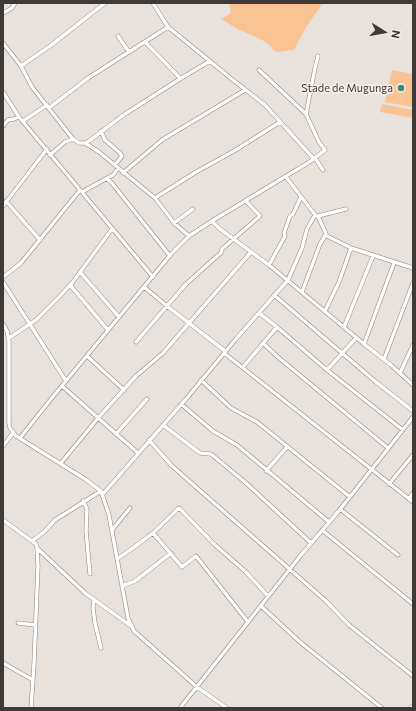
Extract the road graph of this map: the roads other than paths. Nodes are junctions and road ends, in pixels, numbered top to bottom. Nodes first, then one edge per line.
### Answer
1 (15, 3) edge
2 (105, 3) edge
3 (153, 3) edge
4 (3, 13) edge
5 (168, 27) junction
6 (118, 36) dead end
7 (145, 42) junction
8 (3, 43) edge
9 (129, 52) junction
10 (318, 56) dead end
11 (210, 61) junction
12 (21, 66) junction
13 (259, 70) dead end
14 (180, 78) junction
15 (245, 90) junction
16 (3, 92) edge
17 (48, 106) junction
18 (306, 114) junction
19 (19, 117) junction
20 (3, 120) edge
21 (8, 120) junction
22 (24, 122) junction
23 (280, 122) junction
24 (3, 126) edge
25 (101, 131) junction
26 (73, 139) junction
27 (85, 143) junction
28 (47, 150) junction
29 (50, 155) junction
30 (314, 159) junction
31 (115, 165) junction
32 (118, 168) junction
33 (323, 170) dead end
34 (123, 173) junction
35 (286, 177) junction
36 (107, 178) junction
37 (81, 191) junction
38 (301, 197) junction
39 (155, 198) junction
40 (6, 201) junction
41 (246, 201) junction
42 (3, 206) edge
43 (193, 209) dead end
44 (346, 209) dead end
45 (317, 216) junction
46 (212, 220) junction
47 (174, 223) junction
48 (112, 230) junction
49 (325, 235) junction
50 (189, 236) junction
51 (233, 238) junction
52 (40, 240) junction
53 (351, 248) junction
54 (251, 252) junction
55 (170, 256) junction
56 (373, 256) junction
57 (394, 263) junction
58 (269, 265) junction
59 (413, 268) edge
60 (80, 272) junction
61 (3, 277) edge
62 (153, 277) junction
63 (288, 280) junction
64 (3, 282) edge
65 (413, 283) edge
66 (70, 285) junction
67 (144, 287) junction
68 (302, 292) junction
69 (274, 295) junction
70 (167, 306) junction
71 (325, 311) junction
72 (259, 313) junction
73 (119, 317) junction
74 (190, 323) junction
75 (3, 324) edge
76 (30, 324) junction
77 (277, 327) junction
78 (344, 327) junction
79 (108, 330) junction
80 (9, 338) junction
81 (356, 338) junction
82 (136, 342) dead end
83 (263, 343) junction
84 (364, 344) junction
85 (413, 345) edge
86 (225, 352) junction
87 (342, 353) junction
88 (87, 356) junction
89 (384, 359) junction
90 (243, 367) junction
91 (327, 370) junction
92 (400, 372) junction
93 (202, 380) junction
94 (66, 381) junction
95 (413, 384) edge
96 (62, 386) junction
97 (124, 390) junction
98 (148, 400) dead end
99 (181, 404) junction
100 (413, 411) edge
101 (98, 418) junction
102 (413, 418) edge
103 (163, 425) junction
104 (403, 430) junction
105 (13, 433) junction
106 (116, 434) junction
107 (20, 438) junction
108 (150, 440) junction
109 (3, 446) edge
110 (287, 447) junction
111 (388, 448) junction
112 (138, 453) junction
113 (413, 455) edge
114 (61, 463) junction
115 (371, 469) junction
116 (266, 471) junction
117 (389, 484) junction
118 (102, 493) junction
119 (413, 493) edge
120 (350, 497) junction
121 (409, 499) junction
122 (83, 501) junction
123 (413, 502) edge
124 (130, 508) dead end
125 (340, 509) junction
126 (3, 520) edge
127 (329, 522) junction
128 (112, 530) junction
129 (322, 530) junction
130 (152, 533) junction
131 (32, 541) junction
132 (311, 543) junction
133 (38, 548) junction
134 (171, 553) junction
135 (398, 555) dead end
136 (117, 559) junction
137 (290, 570) junction
138 (90, 574) dead end
139 (122, 586) junction
140 (268, 596) junction
141 (94, 600) junction
142 (413, 604) edge
143 (262, 606) junction
144 (248, 622) junction
145 (18, 623) dead end
146 (35, 625) junction
147 (132, 627) junction
148 (101, 648) dead end
149 (3, 663) edge
150 (413, 676) edge
151 (33, 680) junction
152 (197, 687) junction
153 (413, 706) edge
154 (31, 708) edge
155 (180, 708) edge
156 (226, 708) edge
157 (382, 708) edge
158 (411, 708) edge

1 - 4 street
2 - 12 street
3 - 5 street
5 - 7 street
5 - 11 street
6 - 9 street
7 - 9 street
7 - 14 street
8 - 12 street
9 - 17 street
10 - 18 street
11 - 14 street
11 - 15 street
12 - 17 street
13 - 18 street
14 - 25 street
15 - 23 street
15 - 34 street
16 - 19 street
17 - 22 street
17 - 26 street
18 - 30 street
19 - 21 street
19 - 22 street
20 - 21 street
21 - 24 street
22 - 28 street
23 - 30 street
23 - 39 street
25 - 27 street
25 - 31 street
26 - 27 street
26 - 29 street
27 - 31 street
28 - 29 street
28 - 40 street
29 - 37 street
30 - 33 street
30 - 35 street
31 - 32 street
32 - 34 street
32 - 36 street
34 - 39 street
35 - 38 street
35 - 41 street
36 - 37 street
36 - 55 street
37 - 48 street
37 - 52 street
38 - 45 street
38 - 58 street
39 - 47 street
40 - 42 street
40 - 52 street
41 - 46 street
41 - 51 street
43 - 47 street
44 - 45 street
45 - 49 street
45 - 63 street
46 - 50 street
46 - 51 street
47 - 50 street
48 - 60 street
48 - 62 street
49 - 53 street
49 - 68 street
50 - 55 street
51 - 54 street
51 - 70 street
52 - 61 street
53 - 56 street
53 - 71 street
54 - 58 street
54 - 74 street
55 - 62 street
56 - 57 street
56 - 78 street
57 - 59 street
57 - 84 street
58 - 63 street
60 - 66 street
60 - 73 street
62 - 67 street
63 - 68 street
63 - 69 street
64 - 76 street
65 - 89 street
66 - 76 street
66 - 79 street
67 - 70 street
67 - 73 street
68 - 71 street
69 - 72 street
69 - 87 street
70 - 74 street
70 - 82 street
71 - 78 street
72 - 77 street
72 - 86 street
73 - 79 street
74 - 86 street
74 - 97 street
75 - 80 street
76 - 80 street
76 - 94 street
77 - 83 street
77 - 91 street
78 - 81 street
79 - 88 street
80 - 105 street
81 - 84 street
81 - 87 street
83 - 90 street
83 - 111 street
84 - 89 street
85 - 92 street
86 - 90 street
86 - 93 street
87 - 91 street
87 - 100 street
88 - 94 street
88 - 97 street
89 - 92 street
90 - 115 street
91 - 104 street
92 - 95 street
93 - 99 street
93 - 110 street
94 - 96 street
96 - 101 street
96 - 107 street
97 - 101 street
98 - 106 street
99 - 103 street
99 - 116 street
101 - 106 street
101 - 114 street
102 - 104 street
103 - 108 street
103 - 132 street
104 - 111 street
105 - 107 street
105 - 109 street
106 - 112 street
107 - 114 street
108 - 112 street
108 - 137 street
110 - 116 street
110 - 120 street
111 - 115 street
112 - 118 street
113 - 117 street
114 - 118 street
115 - 117 street
115 - 120 street
116 - 127 street
117 - 121 street
118 - 122 street
118 - 128 street
119 - 121 street
120 - 125 street
121 - 123 street
122 - 131 street
122 - 138 street
124 - 128 street
125 - 127 street
125 - 135 street
126 - 131 street
127 - 129 street
128 - 136 street
129 - 132 street
129 - 142 street
130 - 134 street
130 - 136 street
130 - 140 street
131 - 133 street
132 - 137 street
133 - 141 street
133 - 146 street
134 - 139 street
134 - 144 street
136 - 139 street
137 - 140 street
137 - 150 street
139 - 147 street
140 - 143 street
141 - 147 street
141 - 148 street
143 - 144 street
143 - 157 street
144 - 152 street
145 - 146 street
146 - 151 street
147 - 152 street
149 - 151 street
151 - 154 street
152 - 155 street
152 - 156 street
153 - 158 street

